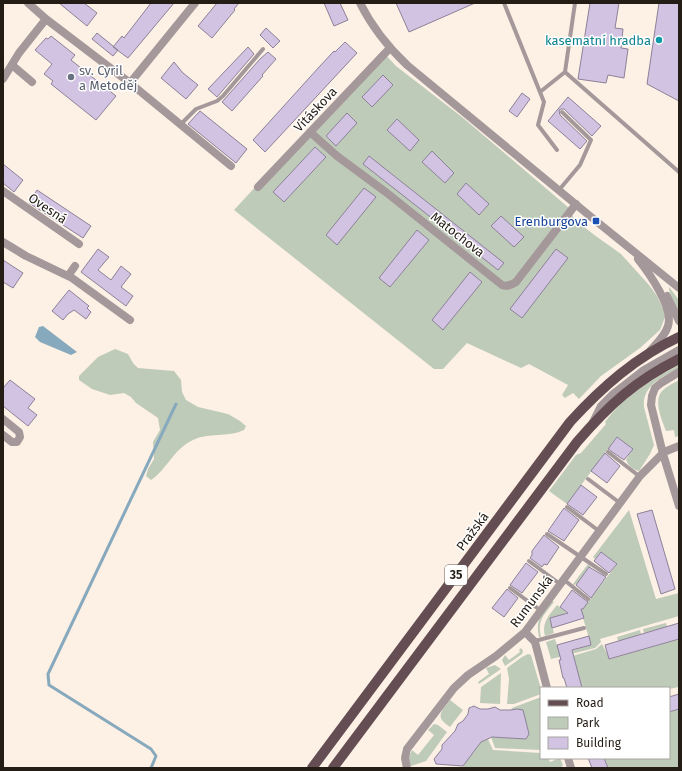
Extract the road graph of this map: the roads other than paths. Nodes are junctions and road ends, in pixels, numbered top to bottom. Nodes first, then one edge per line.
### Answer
1 (28, 3) edge
2 (195, 3) edge
3 (360, 3) edge
4 (504, 3) edge
5 (575, 3) edge
6 (46, 19) junction
7 (390, 48) junction
8 (262, 49) dead end
9 (12, 65) junction
10 (565, 72) junction
11 (3, 79) edge
12 (32, 82) dead end
13 (130, 83) junction
14 (540, 92) junction
15 (562, 112) dead end
16 (181, 124) junction
17 (310, 132) junction
18 (557, 150) dead end
19 (230, 166) dead end
20 (679, 172) edge
21 (258, 187) dead end
22 (559, 190) junction
23 (3, 191) edge
24 (576, 204) junction
25 (3, 242) edge
26 (79, 244) dead end
27 (632, 250) junction
28 (75, 266) dead end
29 (645, 267) junction
30 (68, 276) junction
31 (679, 288) edge
32 (130, 320) dead end
33 (679, 321) edge
34 (679, 338) edge
35 (679, 350) edge
36 (646, 356) junction
37 (679, 358) edge
38 (679, 372) edge
39 (3, 419) edge
40 (591, 426) junction
41 (3, 435) edge
42 (679, 446) edge
43 (608, 452) dead end
44 (663, 454) junction
45 (640, 476) junction
46 (588, 479) dead end
47 (620, 503) junction
48 (679, 506) edge
49 (567, 507) dead end
50 (599, 531) junction
51 (548, 534) dead end
52 (580, 556) junction
53 (529, 561) dead end
54 (606, 574) dead end
55 (561, 582) junction
56 (510, 588) dead end
57 (588, 599) dead end
58 (540, 610) junction
59 (584, 628) dead end
60 (525, 632) junction
61 (534, 642) junction
62 (548, 687) edge
63 (312, 768) edge
64 (333, 768) edge
65 (407, 768) edge

1 - 6 street
2 - 13 street
3 - 7 street
4 - 14 lane
5 - 10 lane
6 - 9 street
6 - 13 street
7 - 17 street, Vitáskova
7 - 22 street
8 - 16 lane
9 - 11 street
9 - 12 street
10 - 14 lane
10 - 20 lane
13 - 16 street
14 - 18 lane
15 - 22 lane
16 - 19 street
17 - 21 street, Vitáskova
17 - 24 street, Matochova
22 - 24 street
23 - 26 street, Ovesná
24 - 27 street
25 - 30 street
27 - 29 street
27 - 31 street
28 - 30 street
29 - 33 street
29 - 36 street
30 - 32 street
34 - 36 main road, Pražská / 35
35 - 40 street
36 - 63 main road, Pražská / 35
37 - 40 main road, 35
38 - 44 street
39 - 41 street
40 - 64 main road, 35
42 - 44 street, Rumunská
43 - 45 lane
44 - 45 street, Rumunská
44 - 48 street
45 - 47 street, Rumunská
46 - 47 lane
47 - 50 street, Rumunská
49 - 50 lane
50 - 52 street, Rumunská
51 - 52 lane
52 - 54 lane
52 - 55 street, Rumunská
53 - 55 lane
55 - 57 lane
55 - 58 street, Rumunská
56 - 58 lane
58 - 60 street, Rumunská
59 - 61 lane
60 - 61 street
60 - 65 street, Rumunská
61 - 62 street

